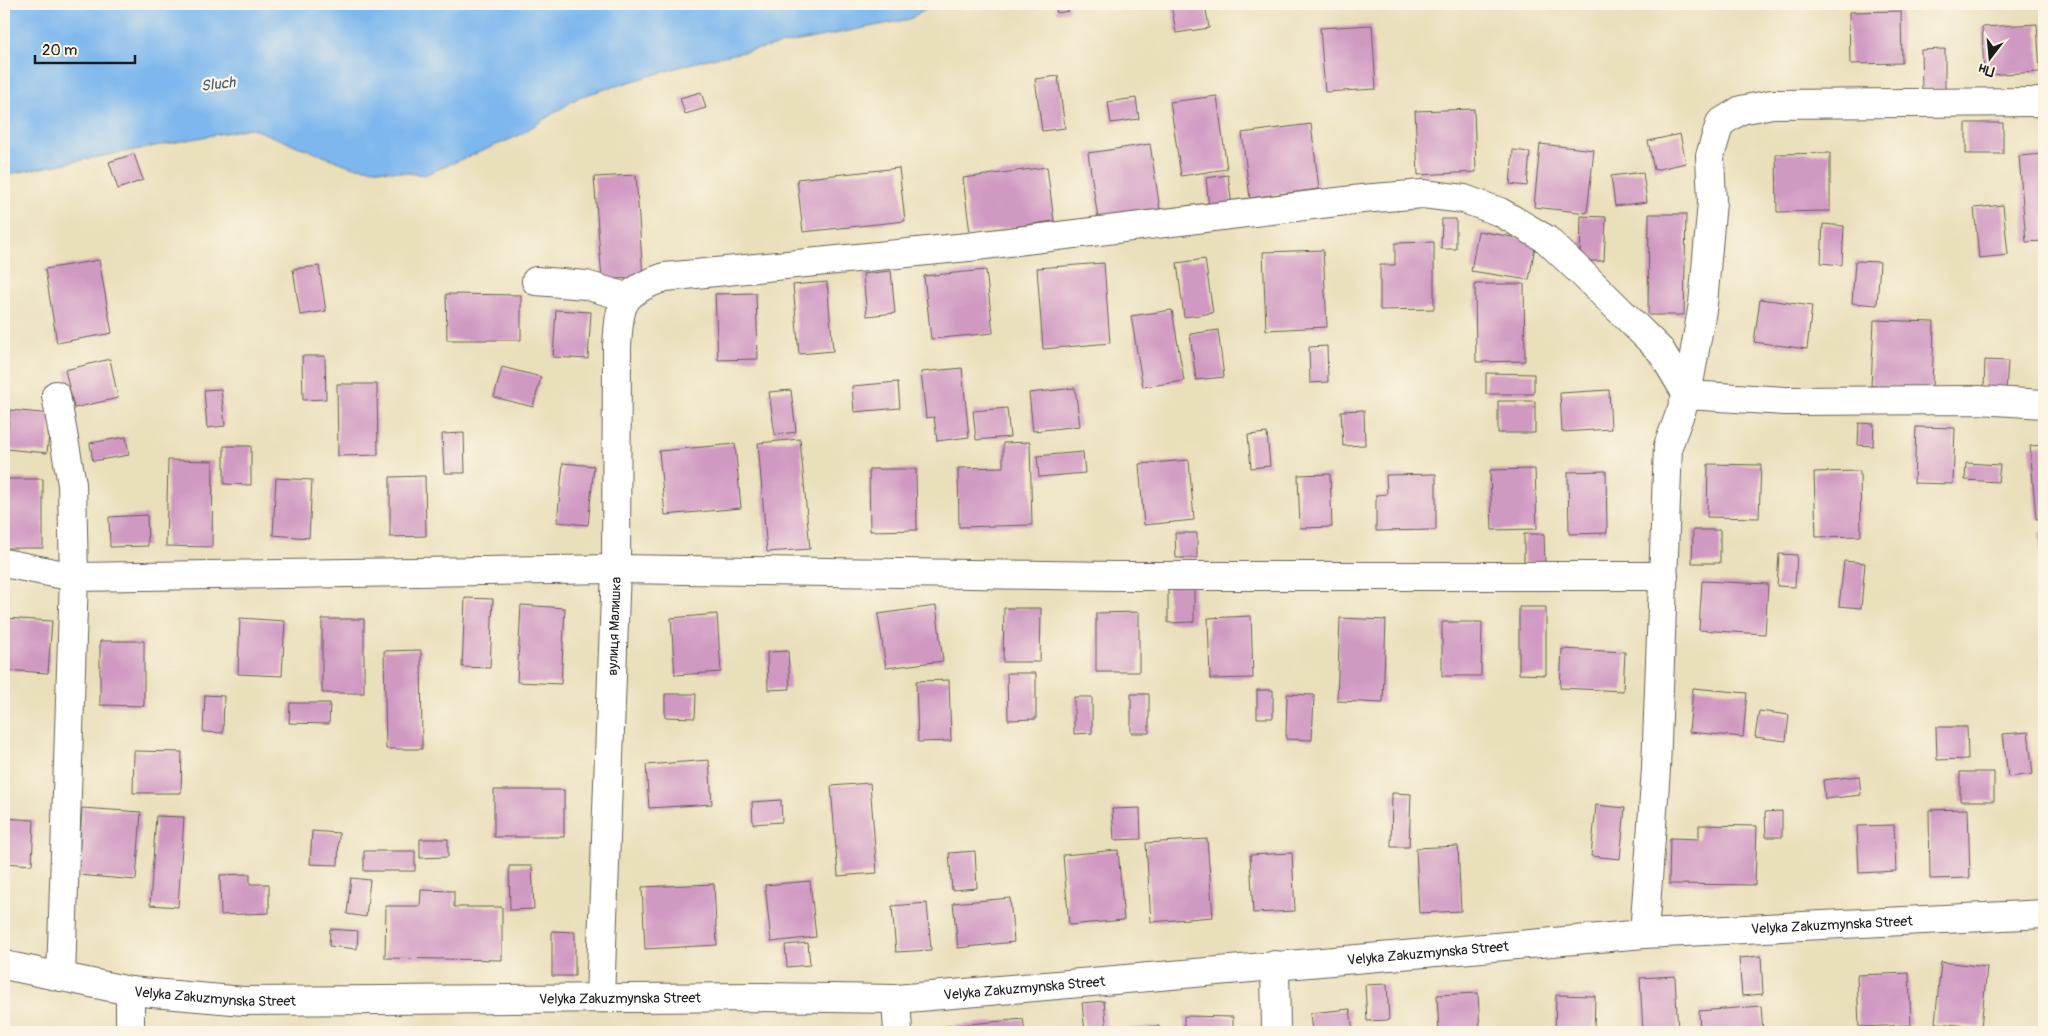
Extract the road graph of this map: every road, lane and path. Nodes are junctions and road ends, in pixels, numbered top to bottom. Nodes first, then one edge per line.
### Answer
1 (2044, 102) edge
2 (536, 281) dead end
3 (626, 297) junction
4 (56, 395) dead end
5 (1687, 395) junction
6 (2044, 404) edge
7 (4, 563) edge
8 (616, 569) junction
9 (1664, 576) junction
10 (74, 578) junction
11 (2044, 914) edge
12 (1644, 934) junction
13 (4, 964) edge
14 (1275, 965) junction
15 (61, 977) junction
16 (130, 991) junction
17 (600, 998) junction
18 (896, 999) junction
19 (130, 1032) edge
20 (898, 1032) edge
21 (1276, 1032) edge

1 - 5 street
2 - 3 street
3 - 5 street
3 - 8 street, вулиця Малишка
4 - 10 street
5 - 6 street
5 - 9 street
7 - 10 street
8 - 9 street
8 - 10 street
8 - 17 street, вулиця Малишка
9 - 12 street
10 - 15 street
11 - 12 street, Velyka Zakuzmynska Street
12 - 14 street, Velyka Zakuzmynska Street
13 - 15 street, Velyka Zakuzmynska Street
14 - 18 street, Velyka Zakuzmynska Street
14 - 21 street
15 - 16 street, Velyka Zakuzmynska Street
16 - 17 street, Velyka Zakuzmynska Street
16 - 19 street
17 - 18 street, Velyka Zakuzmynska Street
18 - 20 street

